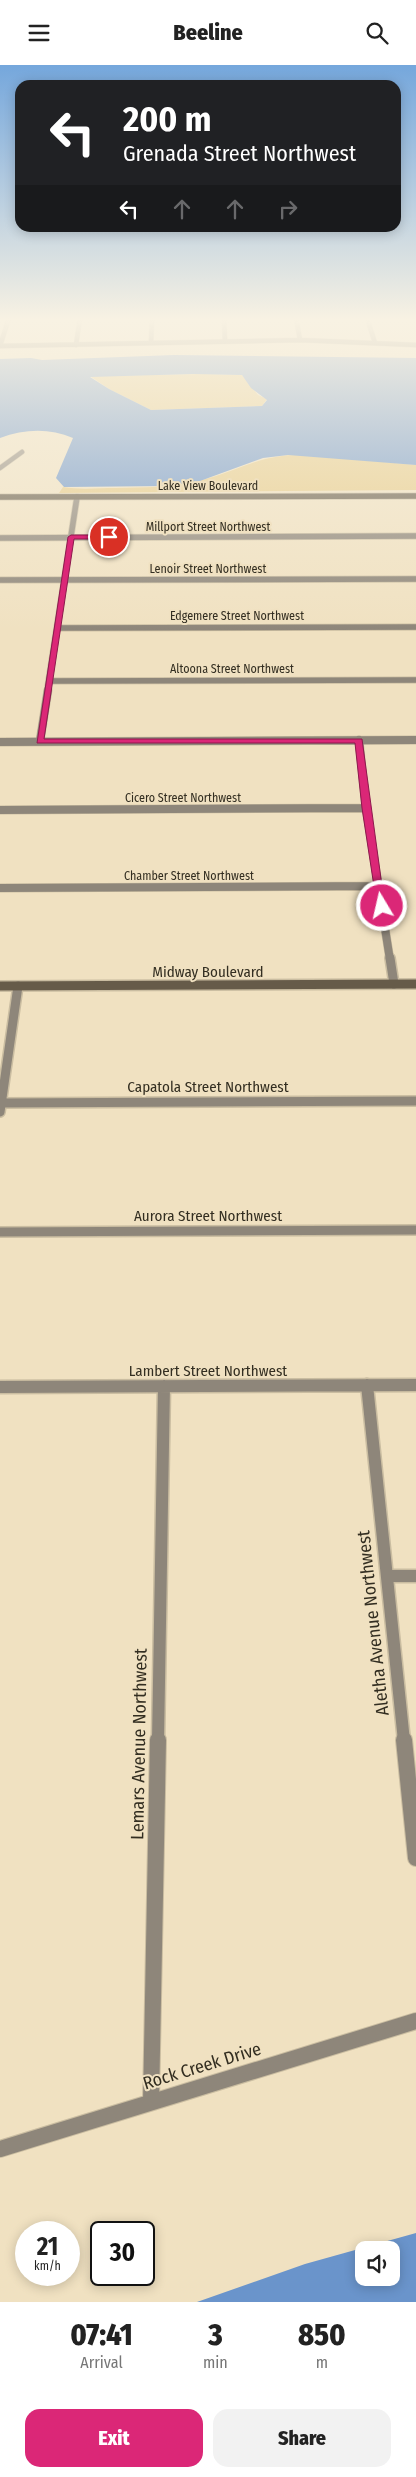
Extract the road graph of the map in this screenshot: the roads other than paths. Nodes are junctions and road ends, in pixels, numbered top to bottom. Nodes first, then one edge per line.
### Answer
1 (22, 452) dead end
2 (0, 468) edge
3 (416, 496) edge
4 (0, 497) edge
5 (77, 497) junction
6 (416, 536) edge
7 (71, 537) junction
8 (0, 538) edge
9 (416, 579) edge
10 (64, 580) junction
11 (0, 581) edge
12 (416, 627) edge
13 (57, 628) junction
14 (416, 680) edge
15 (49, 681) junction
16 (359, 740) junction
17 (416, 740) edge
18 (0, 741) edge
19 (40, 741) junction
20 (366, 808) junction
21 (0, 810) edge
22 (378, 886) junction
23 (0, 888) edge
24 (416, 984) edge
25 (394, 985) junction
26 (0, 986) edge
27 (18, 986) junction
28 (416, 1101) edge
29 (0, 1106) edge
30 (416, 1229) edge
31 (0, 1232) edge
32 (366, 1385) junction
33 (416, 1385) edge
34 (164, 1386) junction
35 (0, 1387) edge
36 (416, 1576) edge
37 (387, 1577) junction
38 (416, 1857) edge
39 (416, 2021) edge
40 (151, 2102) junction
41 (0, 2149) edge

1 - 2 street
3 - 5 street, Lake View Boulevard
4 - 5 street, Lake View Boulevard
5 - 7 street
6 - 7 street, Millport Street Northwest
7 - 8 street, Millport Street Northwest
7 - 10 street
9 - 10 street, Lenoir Street Northwest
10 - 11 street, Lenoir Street Northwest
10 - 13 street
12 - 13 street, Edgemere Street Northwest
13 - 15 street
14 - 15 street, Altoona Street Northwest
15 - 19 street
16 - 17 street
16 - 19 street
16 - 20 street
18 - 19 street
20 - 21 street, Cicero Street Northwest
20 - 22 street
22 - 23 street, Chamber Street Northwest
22 - 25 street
24 - 25 street, Midway Boulevard
25 - 27 street, Midway Boulevard
26 - 27 street, Midway Boulevard
27 - 29 street
28 - 29 street, Capatola Street Northwest
30 - 31 street, Aurora Street Northwest
32 - 33 street, Lambert Street Northwest
32 - 34 street, Lambert Street Northwest
32 - 37 street, Aletha Avenue Northwest
34 - 35 street, Lambert Street Northwest
34 - 40 street, Lemars Avenue Northwest
36 - 37 street
37 - 38 street, Aletha Avenue Northwest
39 - 40 street, Rock Creek Drive
40 - 41 street, Rock Creek Drive

